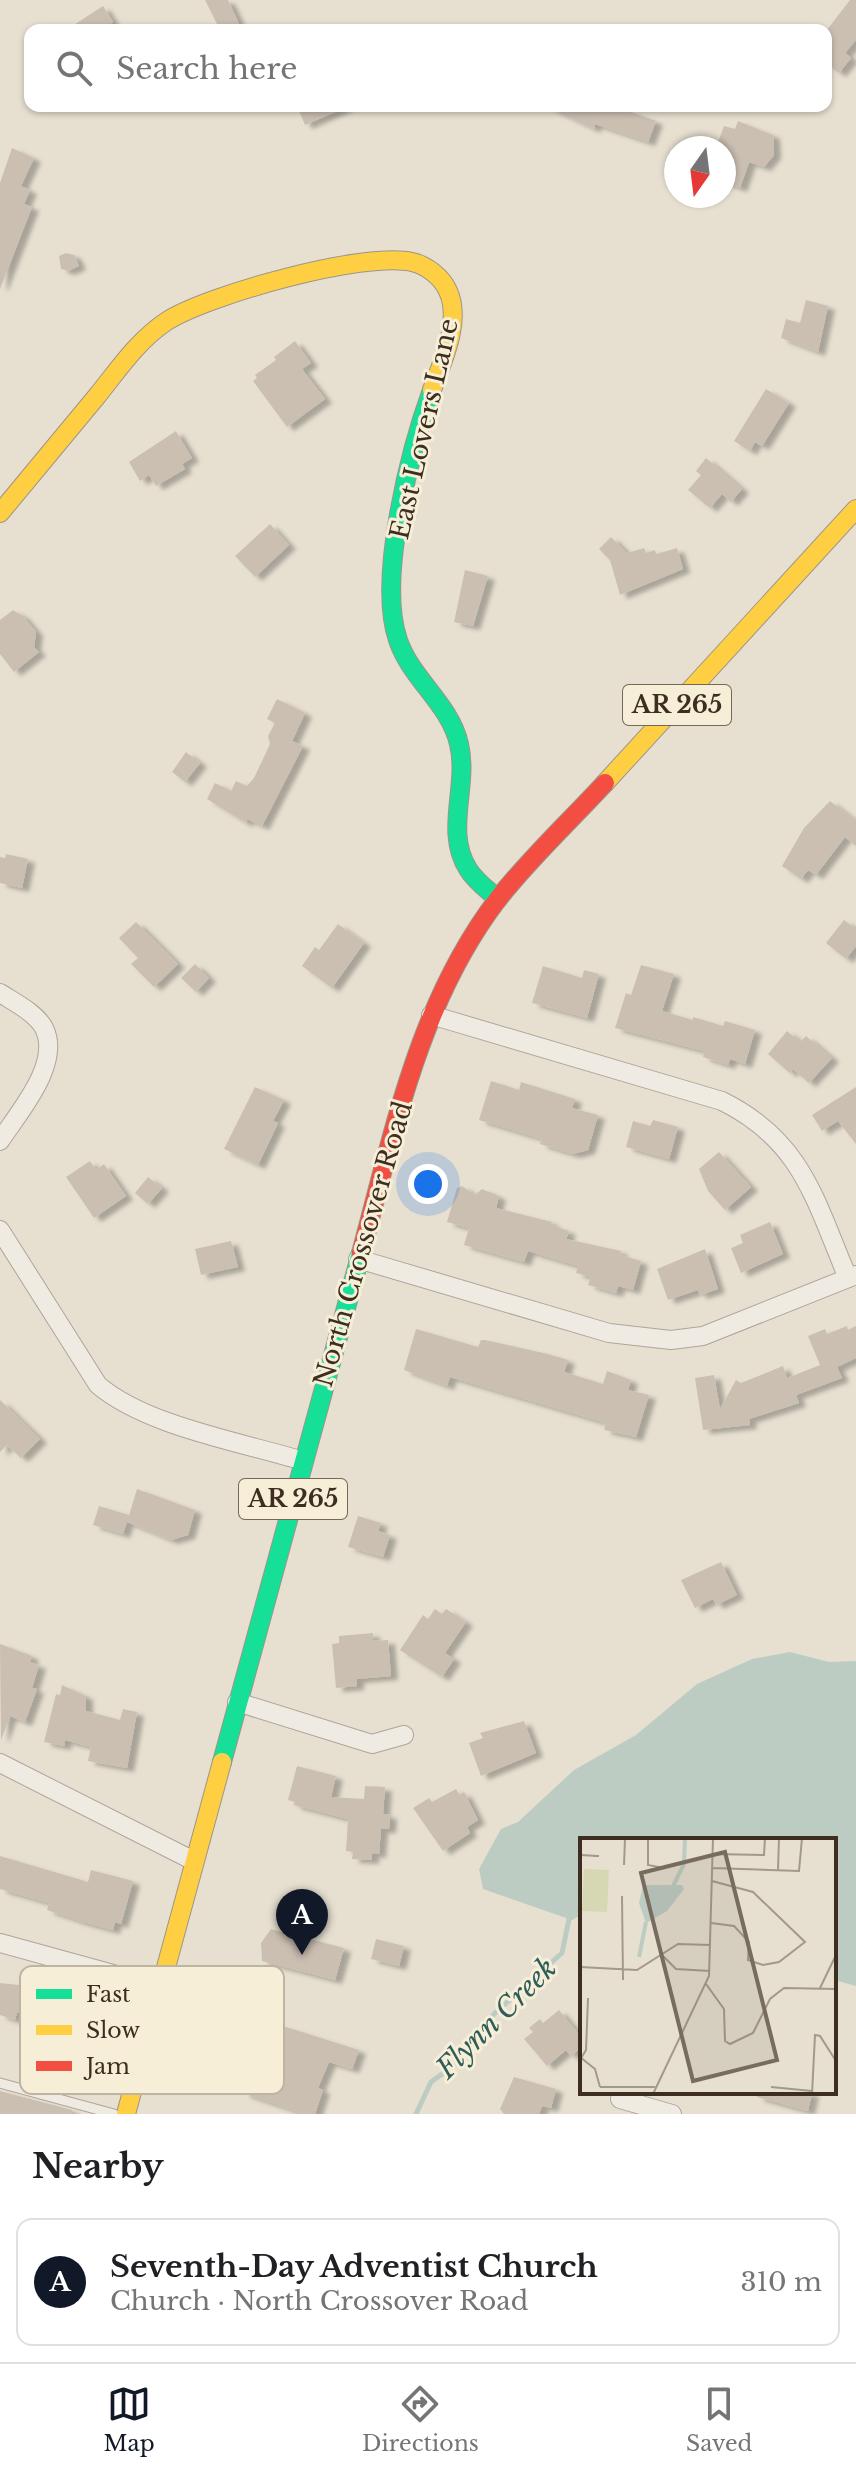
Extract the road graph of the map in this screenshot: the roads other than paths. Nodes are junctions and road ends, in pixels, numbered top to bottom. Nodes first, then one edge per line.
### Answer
1 (856, 509) edge
2 (0, 513) edge
3 (498, 899) junction
4 (0, 993) edge
5 (431, 1015) junction
6 (0, 1141) edge
7 (0, 1230) edge
8 (358, 1259) junction
9 (852, 1276) edge
10 (303, 1461) junction
11 (237, 1702) junction
12 (404, 1735) dead end
13 (0, 1763) edge
14 (194, 1861) junction
15 (0, 1943) edge
16 (84, 1966) edge
17 (166, 1966) edge
18 (0, 2083) edge
19 (20, 2088) edge
20 (40, 2094) edge
21 (131, 2094) edge
22 (620, 2099) dead end
23 (114, 2114) edge
24 (126, 2114) edge
25 (672, 2114) edge

1 - 3 main road, North Crossover Road / AR 265
2 - 3 main road, East Lovers Lane
3 - 5 main road, North Crossover Road / AR 265
4 - 6 street
5 - 8 main road, North Crossover Road / AR 265
5 - 9 street
7 - 10 street
8 - 9 street
8 - 10 main road, North Crossover Road / AR 265
10 - 11 main road, North Crossover Road / AR 265
11 - 12 street
11 - 14 main road, North Crossover Road / AR 265
13 - 14 street
14 - 17 main road, North Crossover Road / AR 265
15 - 16 street
18 - 19 lane
20 - 23 lane
21 - 24 main road, North Crossover Road / AR 265
22 - 25 street

